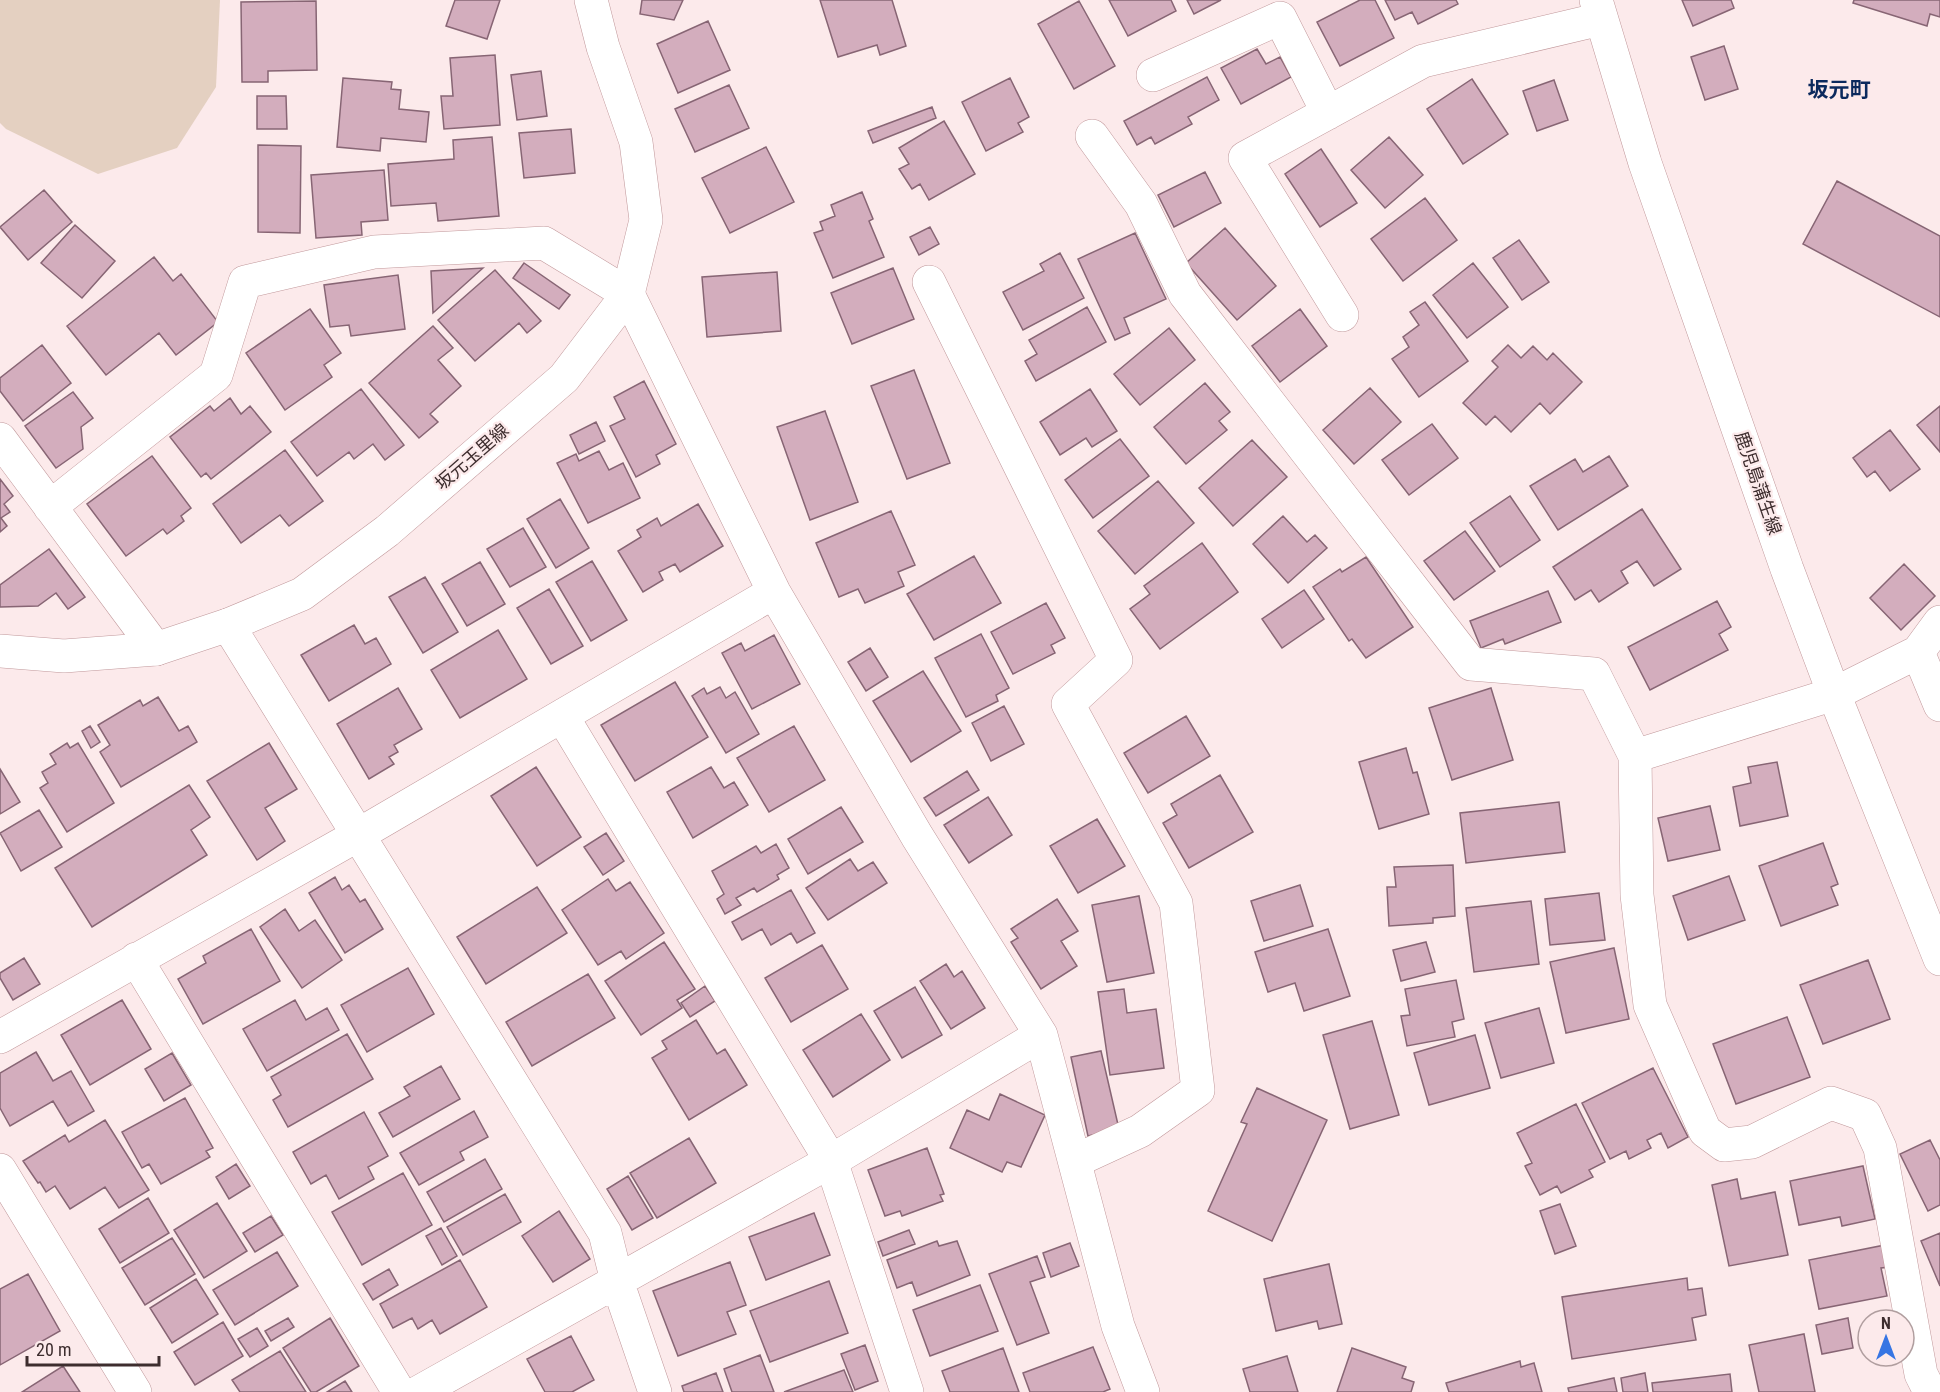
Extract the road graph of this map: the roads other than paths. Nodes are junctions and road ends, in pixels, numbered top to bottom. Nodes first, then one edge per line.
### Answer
1 (591, 0) edge
2 (1598, 9) edge
3 (1153, 75) dead end
4 (1328, 113) junction
5 (1092, 136) dead end
6 (929, 282) dead end
7 (628, 294) junction
8 (1342, 315) dead end
9 (0, 439) edge
10 (50, 507) junction
11 (774, 592) junction
12 (1940, 622) edge
13 (228, 625) junction
14 (156, 649) junction
15 (0, 651) edge
16 (1918, 652) junction
17 (1834, 694) junction
18 (1940, 705) edge
19 (562, 716) junction
20 (1635, 756) junction
21 (358, 836) junction
22 (136, 959) junction
23 (1940, 960) edge
24 (1041, 1035) junction
25 (0, 1037) edge
26 (831, 1161) junction
27 (1075, 1161) junction
28 (0, 1170) edge
29 (617, 1281) junction
30 (135, 1392) edge
31 (399, 1392) edge
32 (419, 1392) edge
33 (655, 1392) edge
34 (907, 1392) edge
35 (1143, 1392) edge
36 (1930, 1392) edge

1 - 7 street, 坂元玉里線
2 - 4 street
2 - 17 street, 鹿児島蒲生線
3 - 4 street
4 - 8 street
5 - 20 street
6 - 27 street
7 - 10 street
7 - 11 street
7 - 13 street, 坂元玉里線
9 - 10 street
10 - 14 street
11 - 19 street
11 - 24 street
12 - 16 street
13 - 14 street, 坂元玉里線
13 - 21 street
14 - 15 street, 坂元玉里線
16 - 17 street
16 - 18 street
17 - 20 street
17 - 23 street, 鹿児島蒲生線
19 - 21 street
19 - 26 street
20 - 36 street
21 - 22 street
21 - 29 street
22 - 25 street
22 - 31 street
24 - 26 street
24 - 27 street
26 - 29 street
26 - 34 street
27 - 35 street
28 - 30 street
29 - 32 street
29 - 33 street

